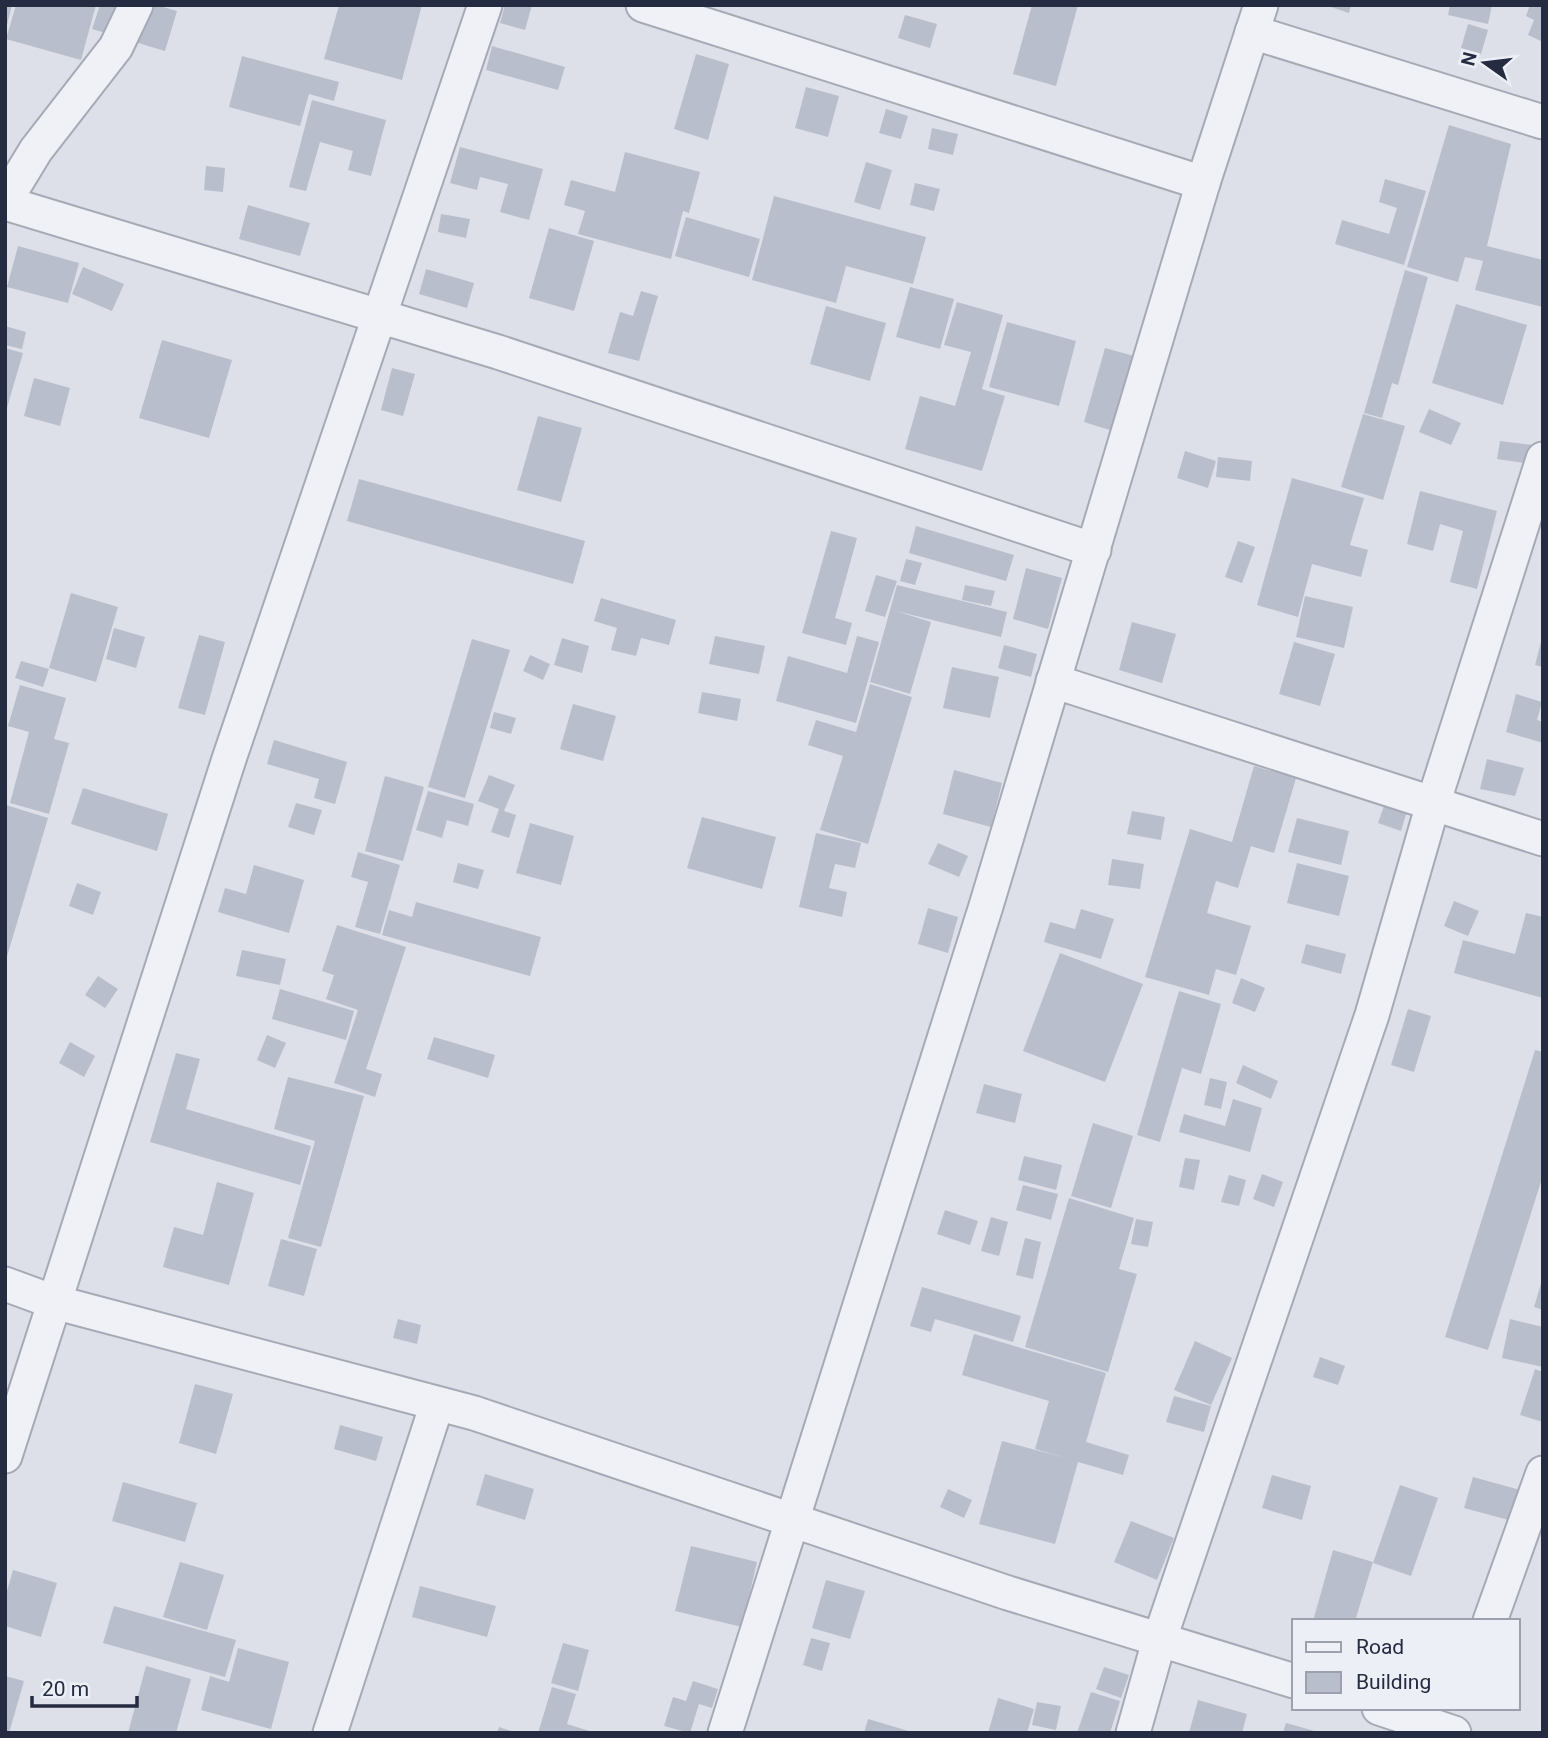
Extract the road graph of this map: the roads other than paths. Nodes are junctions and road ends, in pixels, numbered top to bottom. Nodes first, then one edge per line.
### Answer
1 (136, 5) edge
2 (485, 5) edge
3 (643, 5) edge
4 (1256, 19) edge
5 (1543, 122) edge
6 (1203, 183) junction
7 (5, 202) edge
8 (380, 316) junction
9 (1543, 459) edge
10 (1094, 550) junction
11 (1053, 681) junction
12 (1433, 804) junction
13 (1543, 839) edge
14 (5, 1284) edge
15 (54, 1302) junction
16 (438, 1404) junction
17 (5, 1456) edge
18 (1543, 1473) edge
19 (791, 1518) junction
20 (1491, 1619) edge
21 (1159, 1641) junction
22 (1292, 1680) edge
23 (1388, 1710) edge
24 (1454, 1724) edge
25 (330, 1733) edge
26 (725, 1733) edge
27 (1133, 1733) edge

1 - 7 street
2 - 8 street
3 - 6 street
4 - 5 street
4 - 6 street
6 - 10 street
7 - 8 street
8 - 10 street
8 - 15 street
9 - 12 street
10 - 11 street
11 - 12 street
11 - 19 street
12 - 13 street
12 - 21 street
14 - 15 street
15 - 16 street
15 - 17 street
16 - 19 street
16 - 25 street
18 - 20 street
19 - 21 street
19 - 26 street
21 - 22 street
21 - 27 street
23 - 24 street

